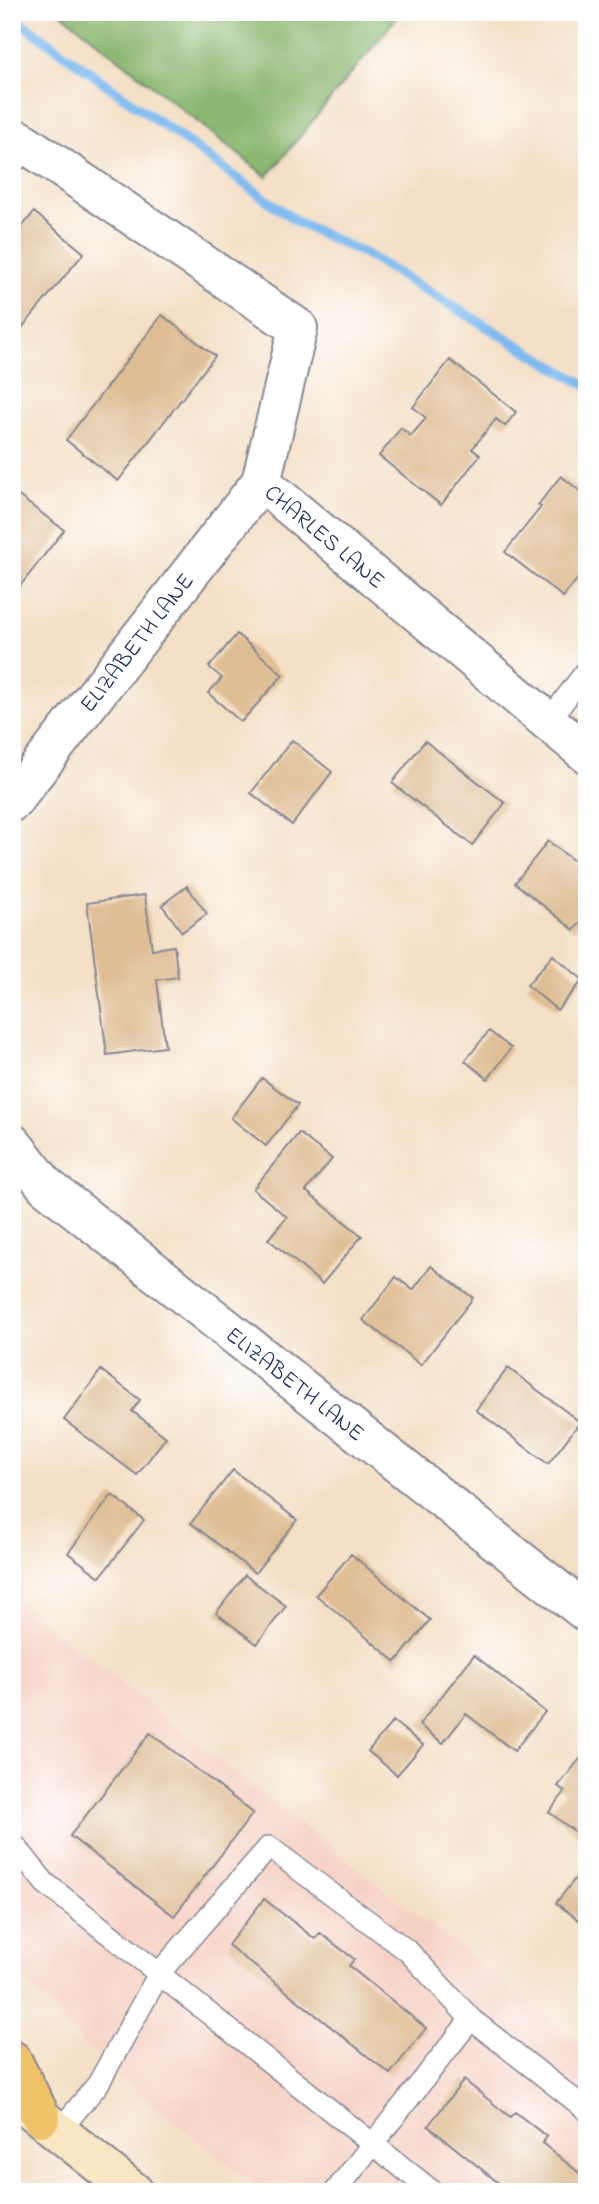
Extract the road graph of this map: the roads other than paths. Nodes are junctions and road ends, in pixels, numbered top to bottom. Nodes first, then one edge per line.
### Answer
1 (12, 152) edge
2 (261, 482) junction
3 (587, 670) edge
4 (548, 722) junction
5 (587, 754) edge
6 (12, 802) edge
7 (12, 1143) edge
8 (587, 1614) edge
9 (12, 1842) edge
10 (160, 1972) junction
11 (471, 2019) junction
12 (12, 2060) edge
13 (587, 2110) edge
14 (37, 2114) edge
15 (374, 2144) junction
16 (134, 2192) edge
17 (335, 2192) edge
18 (433, 2192) edge

1 - 2 street, CHARLES LANE
2 - 4 street, CHARLES LANE
2 - 6 street, ELIZABETH LANE
3 - 4 lane
4 - 5 street, CHARLES LANE
7 - 8 street, ELIZABETH LANE
9 - 10 lane
10 - 11 lane
10 - 14 lane
10 - 15 lane
11 - 13 lane
11 - 15 lane
12 - 14 highway
14 - 16 main road
15 - 17 lane
15 - 18 lane

